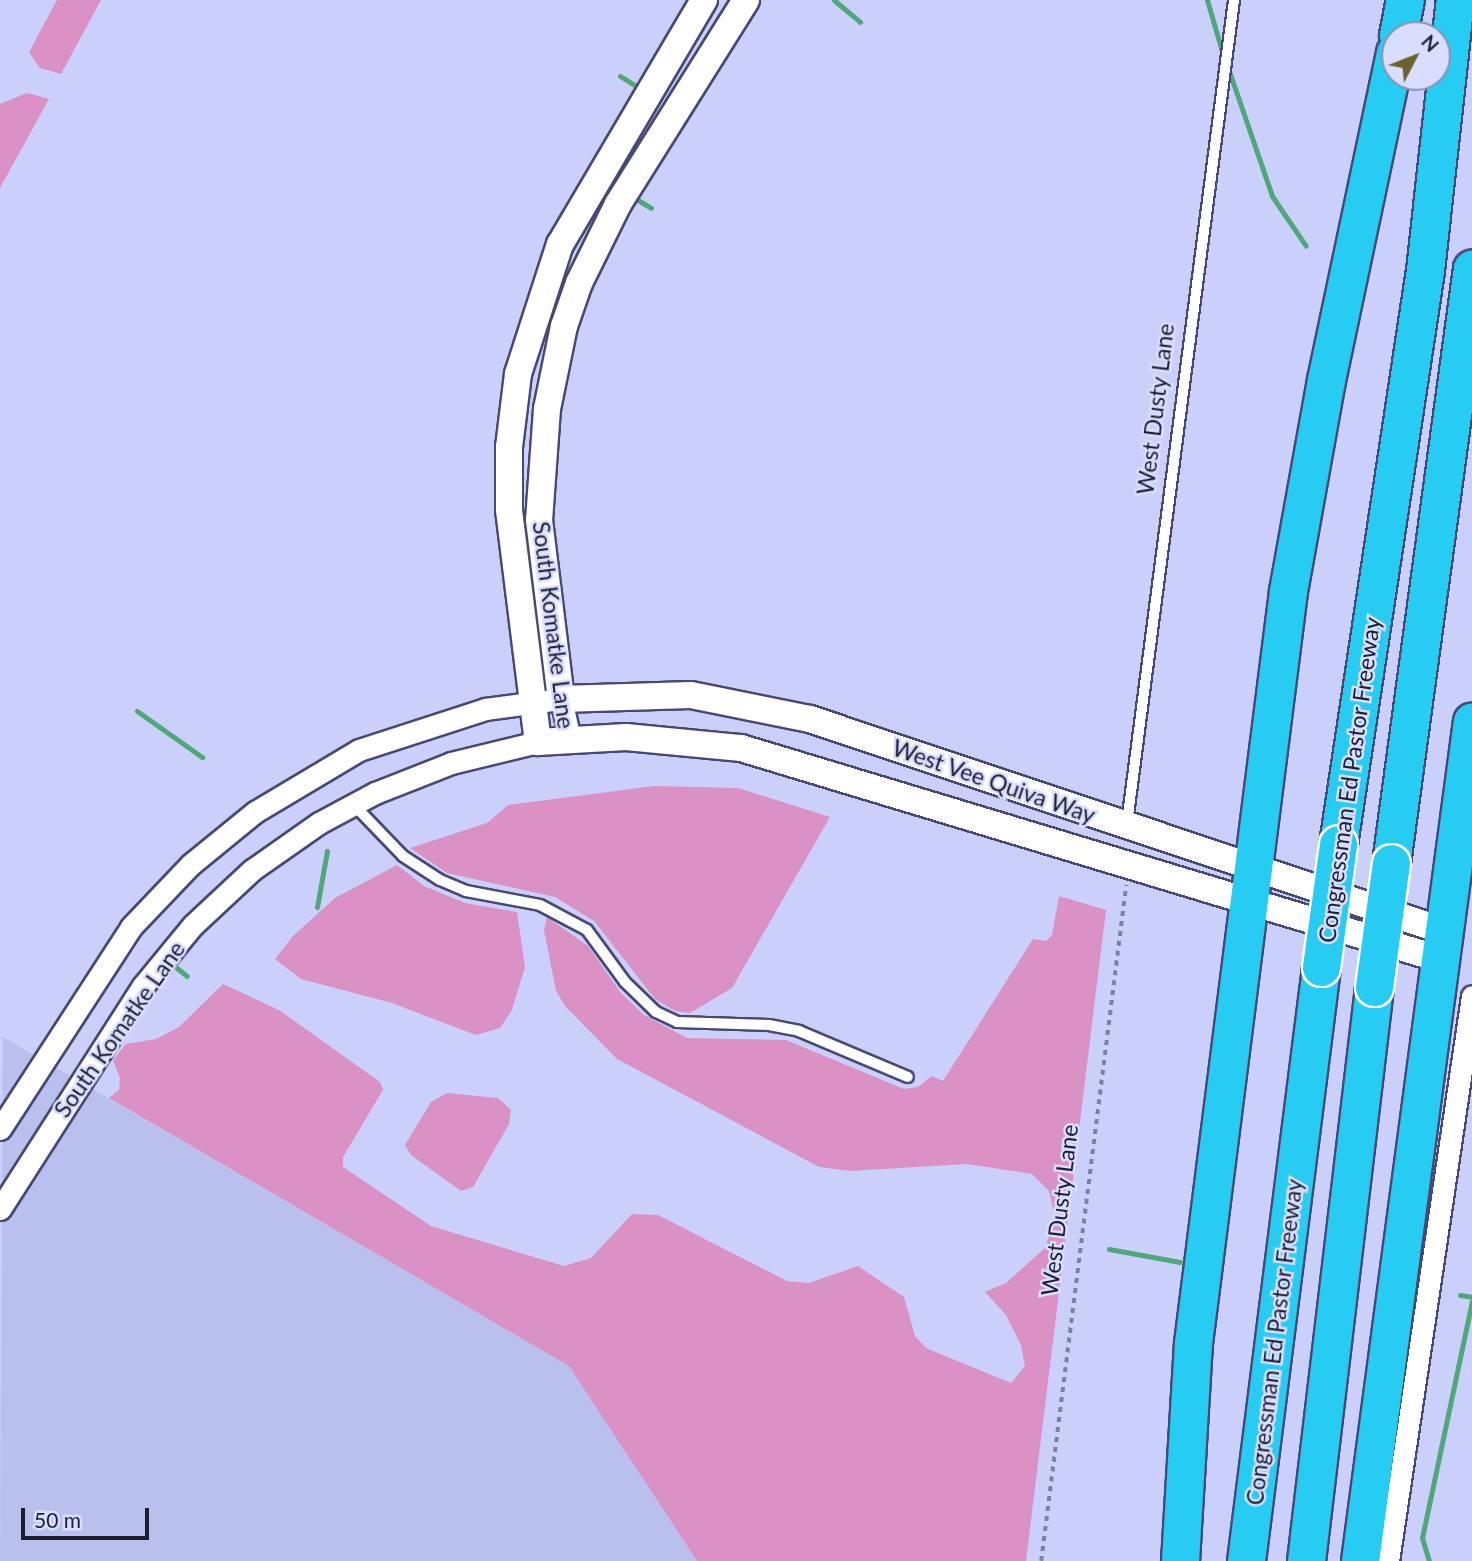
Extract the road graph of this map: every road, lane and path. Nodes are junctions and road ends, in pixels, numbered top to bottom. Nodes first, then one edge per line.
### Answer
1 (704, 0) edge
2 (746, 0) edge
3 (1234, 0) edge
4 (1405, 0) edge
5 (1455, 0) edge
6 (1401, 21) edge
7 (1387, 91) edge
8 (1472, 268) edge
9 (561, 699) junction
10 (532, 702) junction
11 (1472, 721) edge
12 (570, 739) junction
13 (538, 742) junction
14 (353, 804) junction
15 (1126, 825) junction
16 (1129, 866) junction
17 (1253, 886) junction
18 (1442, 945) junction
19 (1472, 996) edge
20 (908, 1077) dead end
21 (0, 1129) edge
22 (0, 1209) edge
23 (1041, 1561) edge
24 (1180, 1561) edge
25 (1246, 1561) edge
26 (1306, 1561) edge
27 (1360, 1561) edge
28 (1388, 1561) edge

1 - 10 street, South Komatke Lane
2 - 9 street, South Komatke Lane
3 - 15 lane, West Dusty Lane
4 - 6 highway
5 - 25 highway, Congressman Ed Pastor Freeway, bridge
7 - 17 highway
8 - 26 highway, bridge
9 - 10 street, West Vee Quiva Way
9 - 12 street, South Komatke Lane
9 - 15 street, West Vee Quiva Way
10 - 13 street
10 - 21 street, South Komatke Lane
11 - 18 highway
12 - 13 street, South Komatke Lane
12 - 16 street, West Vee Quiva Way
13 - 14 street, South Komatke Lane
14 - 20 lane
14 - 22 street, South Komatke Lane
15 - 17 street, West Vee Quiva Way
16 - 17 street, West Vee Quiva Way
16 - 23 path, West Dusty Lane
17 - 18 street, West Vee Quiva Way
17 - 24 highway
18 - 27 highway
19 - 28 street

